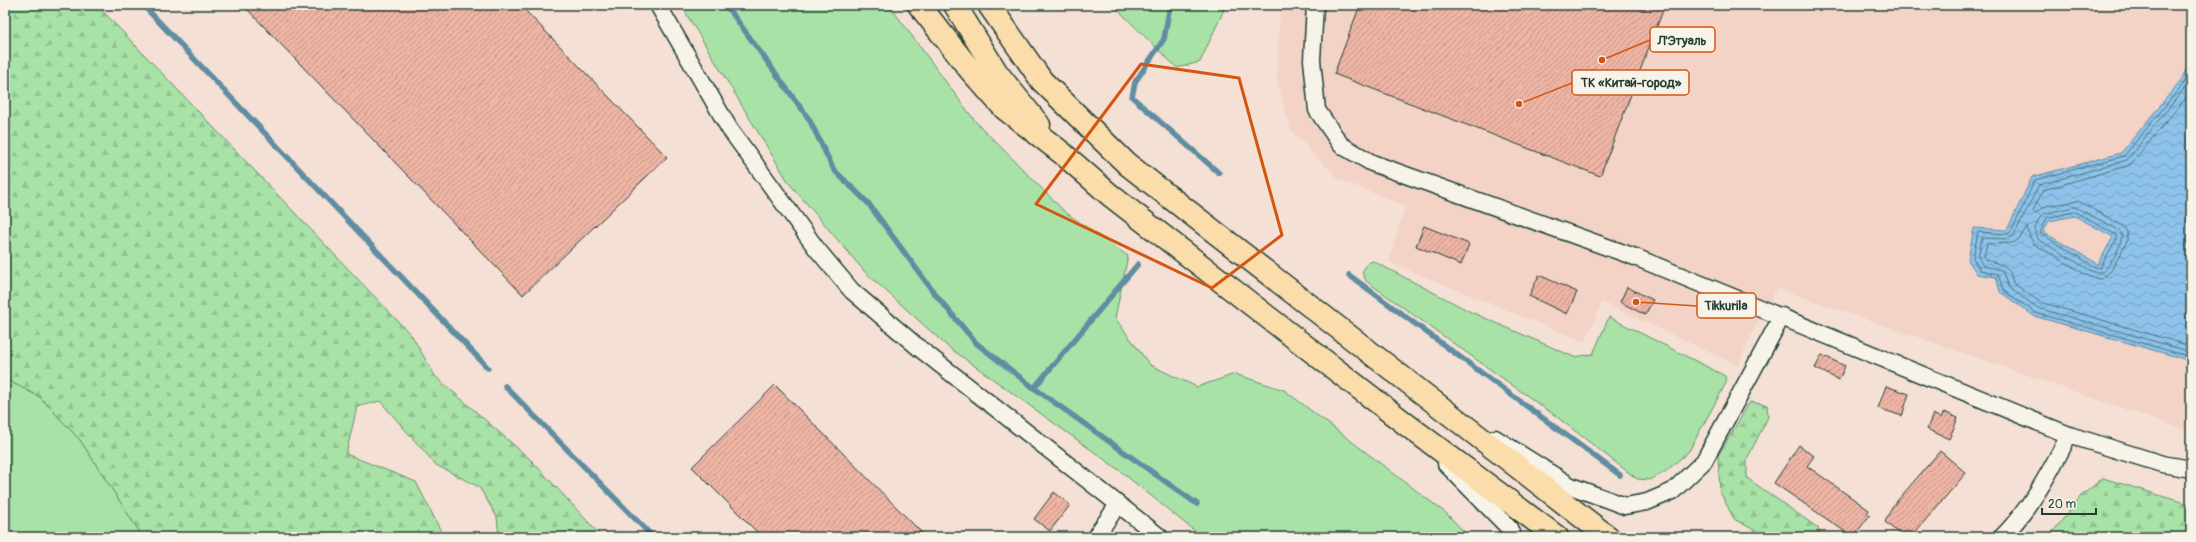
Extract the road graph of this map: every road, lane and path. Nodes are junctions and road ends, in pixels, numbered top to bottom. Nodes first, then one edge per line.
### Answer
1 (658, 5) edge
2 (919, 5) edge
3 (955, 5) edge
4 (989, 5) edge
5 (1315, 5) edge
6 (1062, 153) junction
7 (1782, 316) junction
8 (1424, 394) junction
9 (1411, 428) junction
10 (2069, 435) junction
11 (2191, 469) edge
12 (1118, 505) junction
13 (1095, 537) edge
14 (1160, 537) edge
15 (1512, 537) edge
16 (1557, 537) edge
17 (1608, 537) edge
18 (2002, 537) edge

1 - 12 street
2 - 6 main road
3 - 6 main road
4 - 8 main road
5 - 7 street
6 - 9 main road
7 - 8 street
7 - 10 street
8 - 17 main road
9 - 15 street
9 - 16 main road
10 - 11 street
10 - 18 street
12 - 13 street
12 - 14 street

